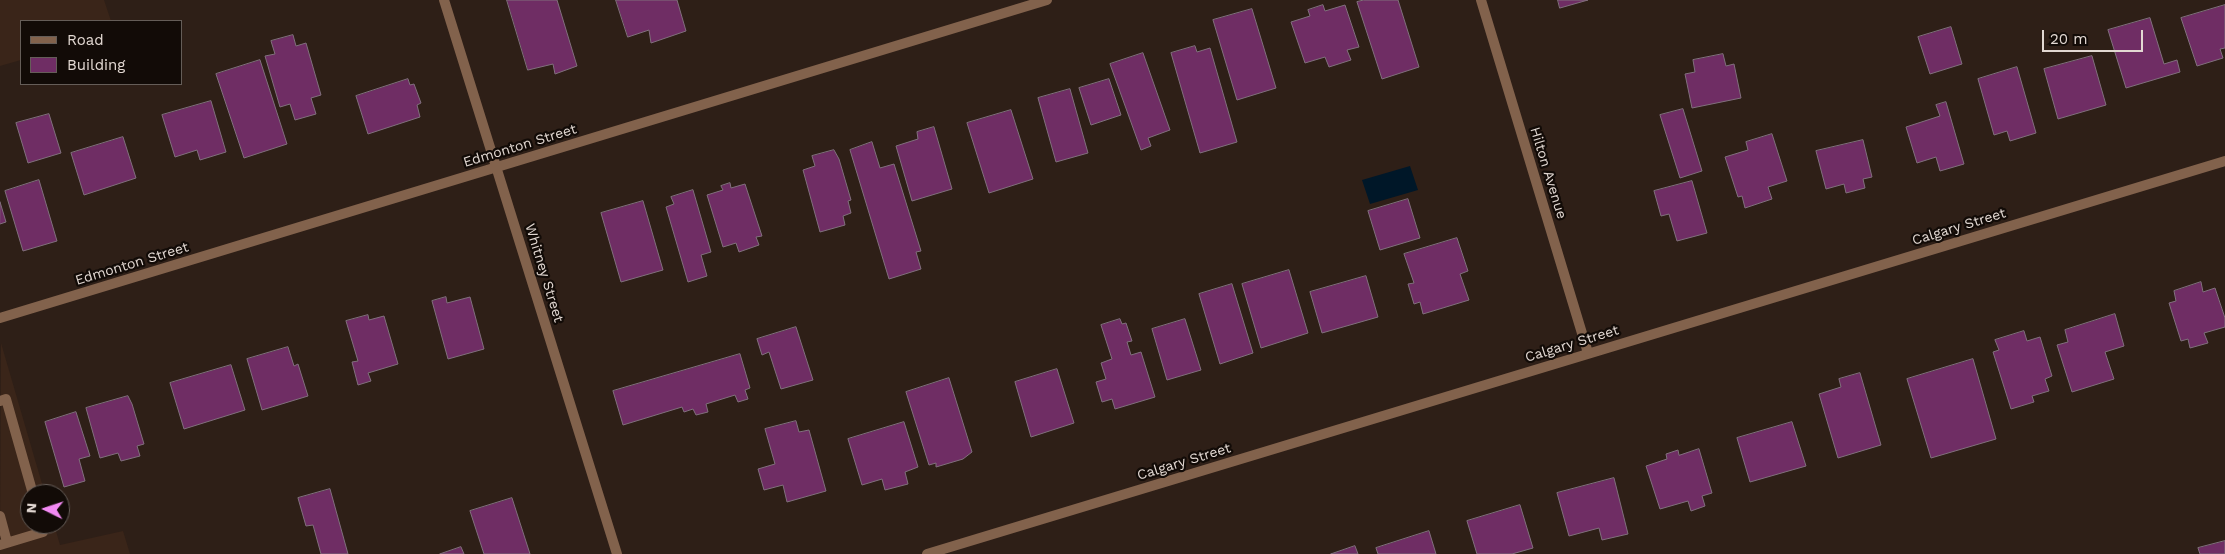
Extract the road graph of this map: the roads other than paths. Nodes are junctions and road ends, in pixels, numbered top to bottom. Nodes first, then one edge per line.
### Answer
1 (444, 0) edge
2 (1047, 0) edge
3 (1481, 0) edge
4 (2225, 161) edge
5 (497, 168) junction
6 (0, 318) edge
7 (1588, 353) junction
8 (0, 401) edge
9 (30, 484) edge
10 (0, 516) edge
11 (36, 534) edge
12 (4, 543) edge
13 (617, 554) edge
14 (927, 554) edge

1 - 5 street, Whitney Street
2 - 5 street, Edmonton Street
3 - 7 street, Hilton Avenue
4 - 7 street, Calgary Street
5 - 6 street, Edmonton Street
5 - 13 street, Whitney Street
7 - 14 street, Calgary Street
8 - 9 street
10 - 12 street
11 - 12 street

